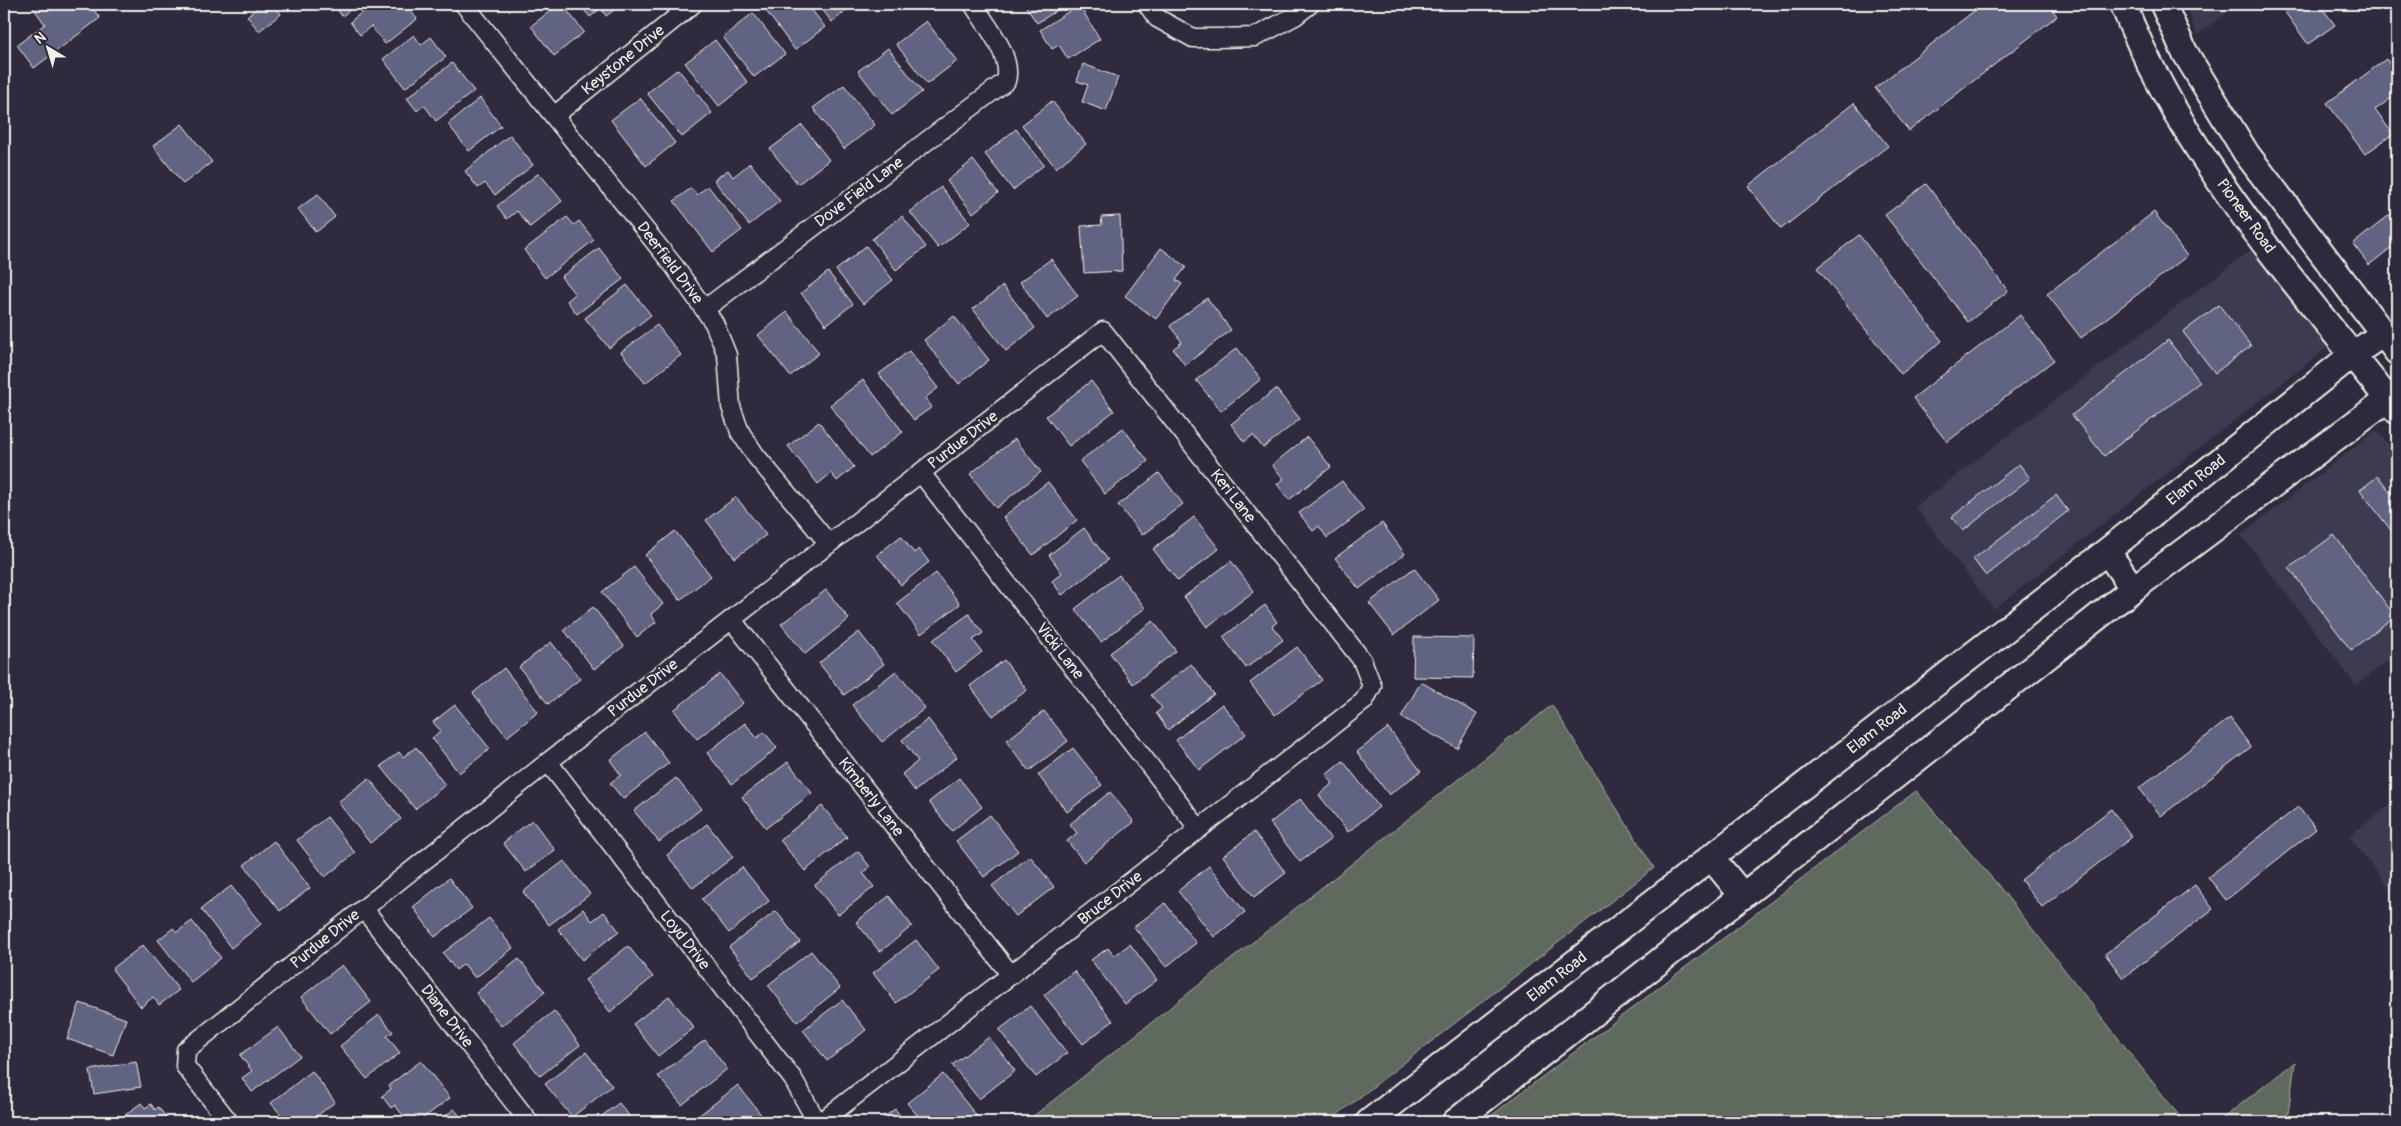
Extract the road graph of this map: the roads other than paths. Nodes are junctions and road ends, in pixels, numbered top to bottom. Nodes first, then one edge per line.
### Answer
1 (464, 4) edge
2 (693, 4) edge
3 (973, 4) edge
4 (1147, 4) edge
5 (1310, 4) edge
6 (2123, 4) edge
7 (2167, 8) edge
8 (2180, 43) junction
9 (2147, 60) junction
10 (554, 116) junction
11 (705, 309) junction
12 (1103, 331) joint
13 (2390, 343) edge
14 (2352, 355) junction
15 (2394, 401) edge
16 (921, 473) junction
17 (829, 544) junction
18 (2107, 552) junction
19 (2133, 589) junction
20 (732, 620) junction
21 (1362, 660) joint
22 (548, 762) junction
23 (1199, 829) junction
24 (1712, 856) junction
25 (1743, 896) junction
26 (364, 909) junction
27 (1011, 975) junction
28 (229, 1122) edge
29 (530, 1122) edge
30 (816, 1122) edge
31 (821, 1122) edge
32 (1369, 1122) edge
33 (1454, 1122) edge

1 - 10 street, Deerfield Drive
2 - 10 street, Keystone Drive
3 - 11 street, Dove Field Lane
4 - 5 street
6 - 9 main road, Pioneer Road
7 - 8 main road
8 - 9 main road
8 - 13 main road
9 - 14 main road, Pioneer Road
10 - 11 street, Deerfield Drive
11 - 17 street, Deerfield Drive
12 - 16 street, Purdue Drive
12 - 21 street, Keri Lane
13 - 14 main road, Elam Road
14 - 15 main road, Pioneer Road
14 - 18 main road, Elam Road
15 - 19 main road
16 - 17 street, Purdue Drive
16 - 23 street, Vicki Lane
17 - 20 street, Purdue Drive
18 - 19 main road
18 - 24 main road, Elam Road
19 - 25 main road
20 - 22 street, Purdue Drive
20 - 27 street, Kimberly Lane
21 - 23 street, Bruce Drive
22 - 26 street, Purdue Drive
22 - 30 street, Loyd Drive
23 - 27 street, Bruce Drive
24 - 25 main road
24 - 32 main road, Elam Road
25 - 33 main road
26 - 28 street, Purdue Drive
26 - 29 street, Diane Drive
27 - 31 street, Bruce Drive

